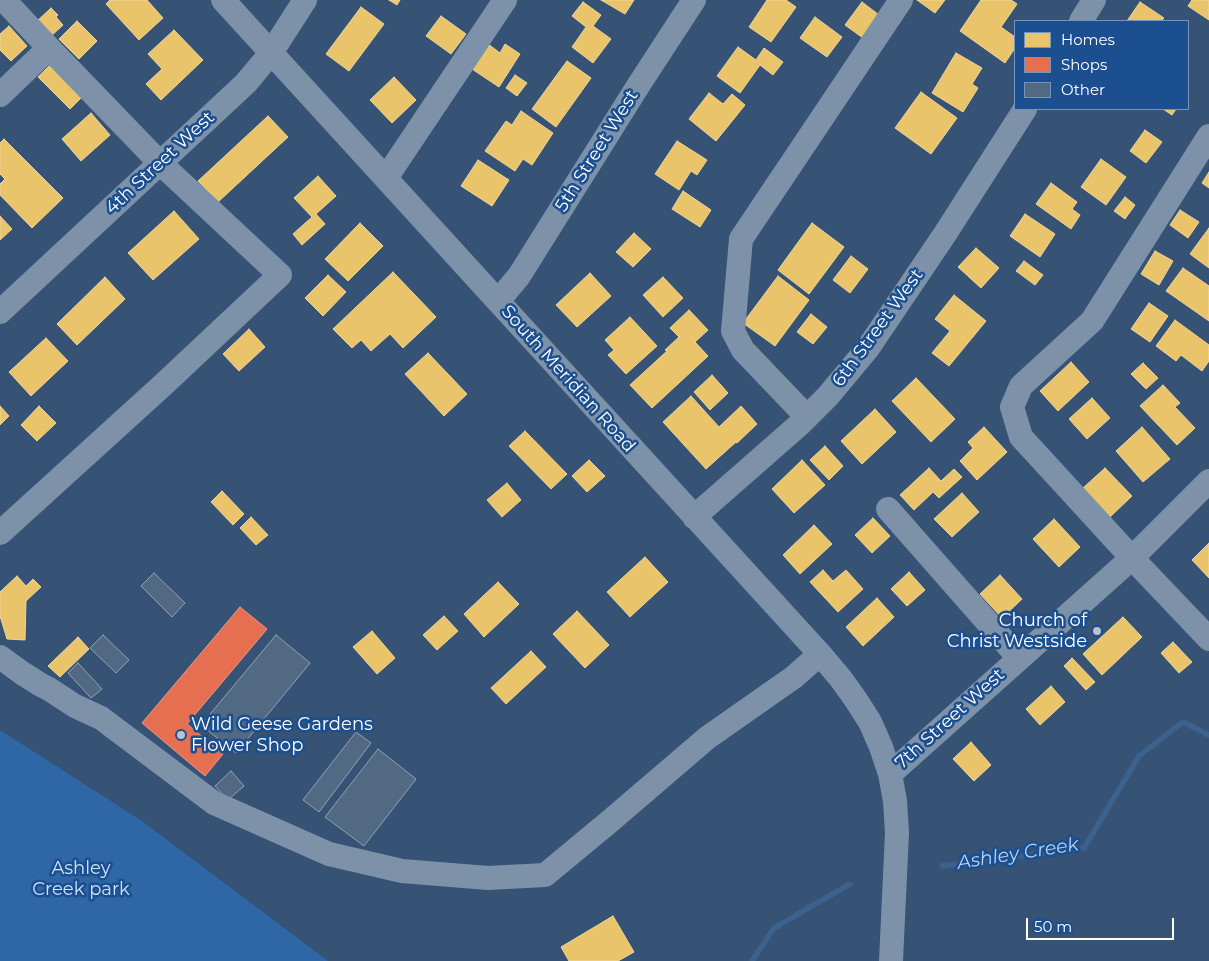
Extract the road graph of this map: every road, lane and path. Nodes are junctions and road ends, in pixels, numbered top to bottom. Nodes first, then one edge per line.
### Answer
1 (4, 0) edge
2 (223, 0) edge
3 (305, 0) edge
4 (505, 0) edge
5 (694, 0) edge
6 (901, 0) edge
7 (1094, 0) edge
8 (1082, 20) edge
9 (49, 48) junction
10 (271, 53) junction
11 (0, 95) edge
12 (1024, 110) edge
13 (1209, 136) edge
14 (160, 163) junction
15 (386, 178) junction
16 (498, 301) junction
17 (0, 312) edge
18 (808, 417) junction
19 (1209, 481) edge
20 (888, 509) dead end
21 (694, 517) junction
22 (0, 533) edge
23 (1132, 558) junction
24 (1209, 640) edge
25 (820, 654) junction
26 (0, 656) edge
27 (1019, 658) junction
28 (890, 774) junction
29 (890, 961) edge

1 - 9 street
2 - 10 street, South Meridian Road
3 - 10 street, 4th Street West
4 - 15 street
5 - 16 street, 5th Street West
6 - 18 street
7 - 8 street
9 - 11 street
9 - 14 street
10 - 14 street, 4th Street West
10 - 15 street, South Meridian Road
12 - 18 street, 6th Street West
13 - 23 street
14 - 17 street, 4th Street West
14 - 22 street
15 - 16 street, South Meridian Road
16 - 21 street, South Meridian Road
18 - 21 street, 6th Street West
19 - 23 street, 7th Street West
20 - 27 street
21 - 25 street, South Meridian Road
23 - 24 street
23 - 27 street, 7th Street West
25 - 26 street
25 - 28 street, South Meridian Road
27 - 28 street, 7th Street West
28 - 29 street, South Meridian Road

